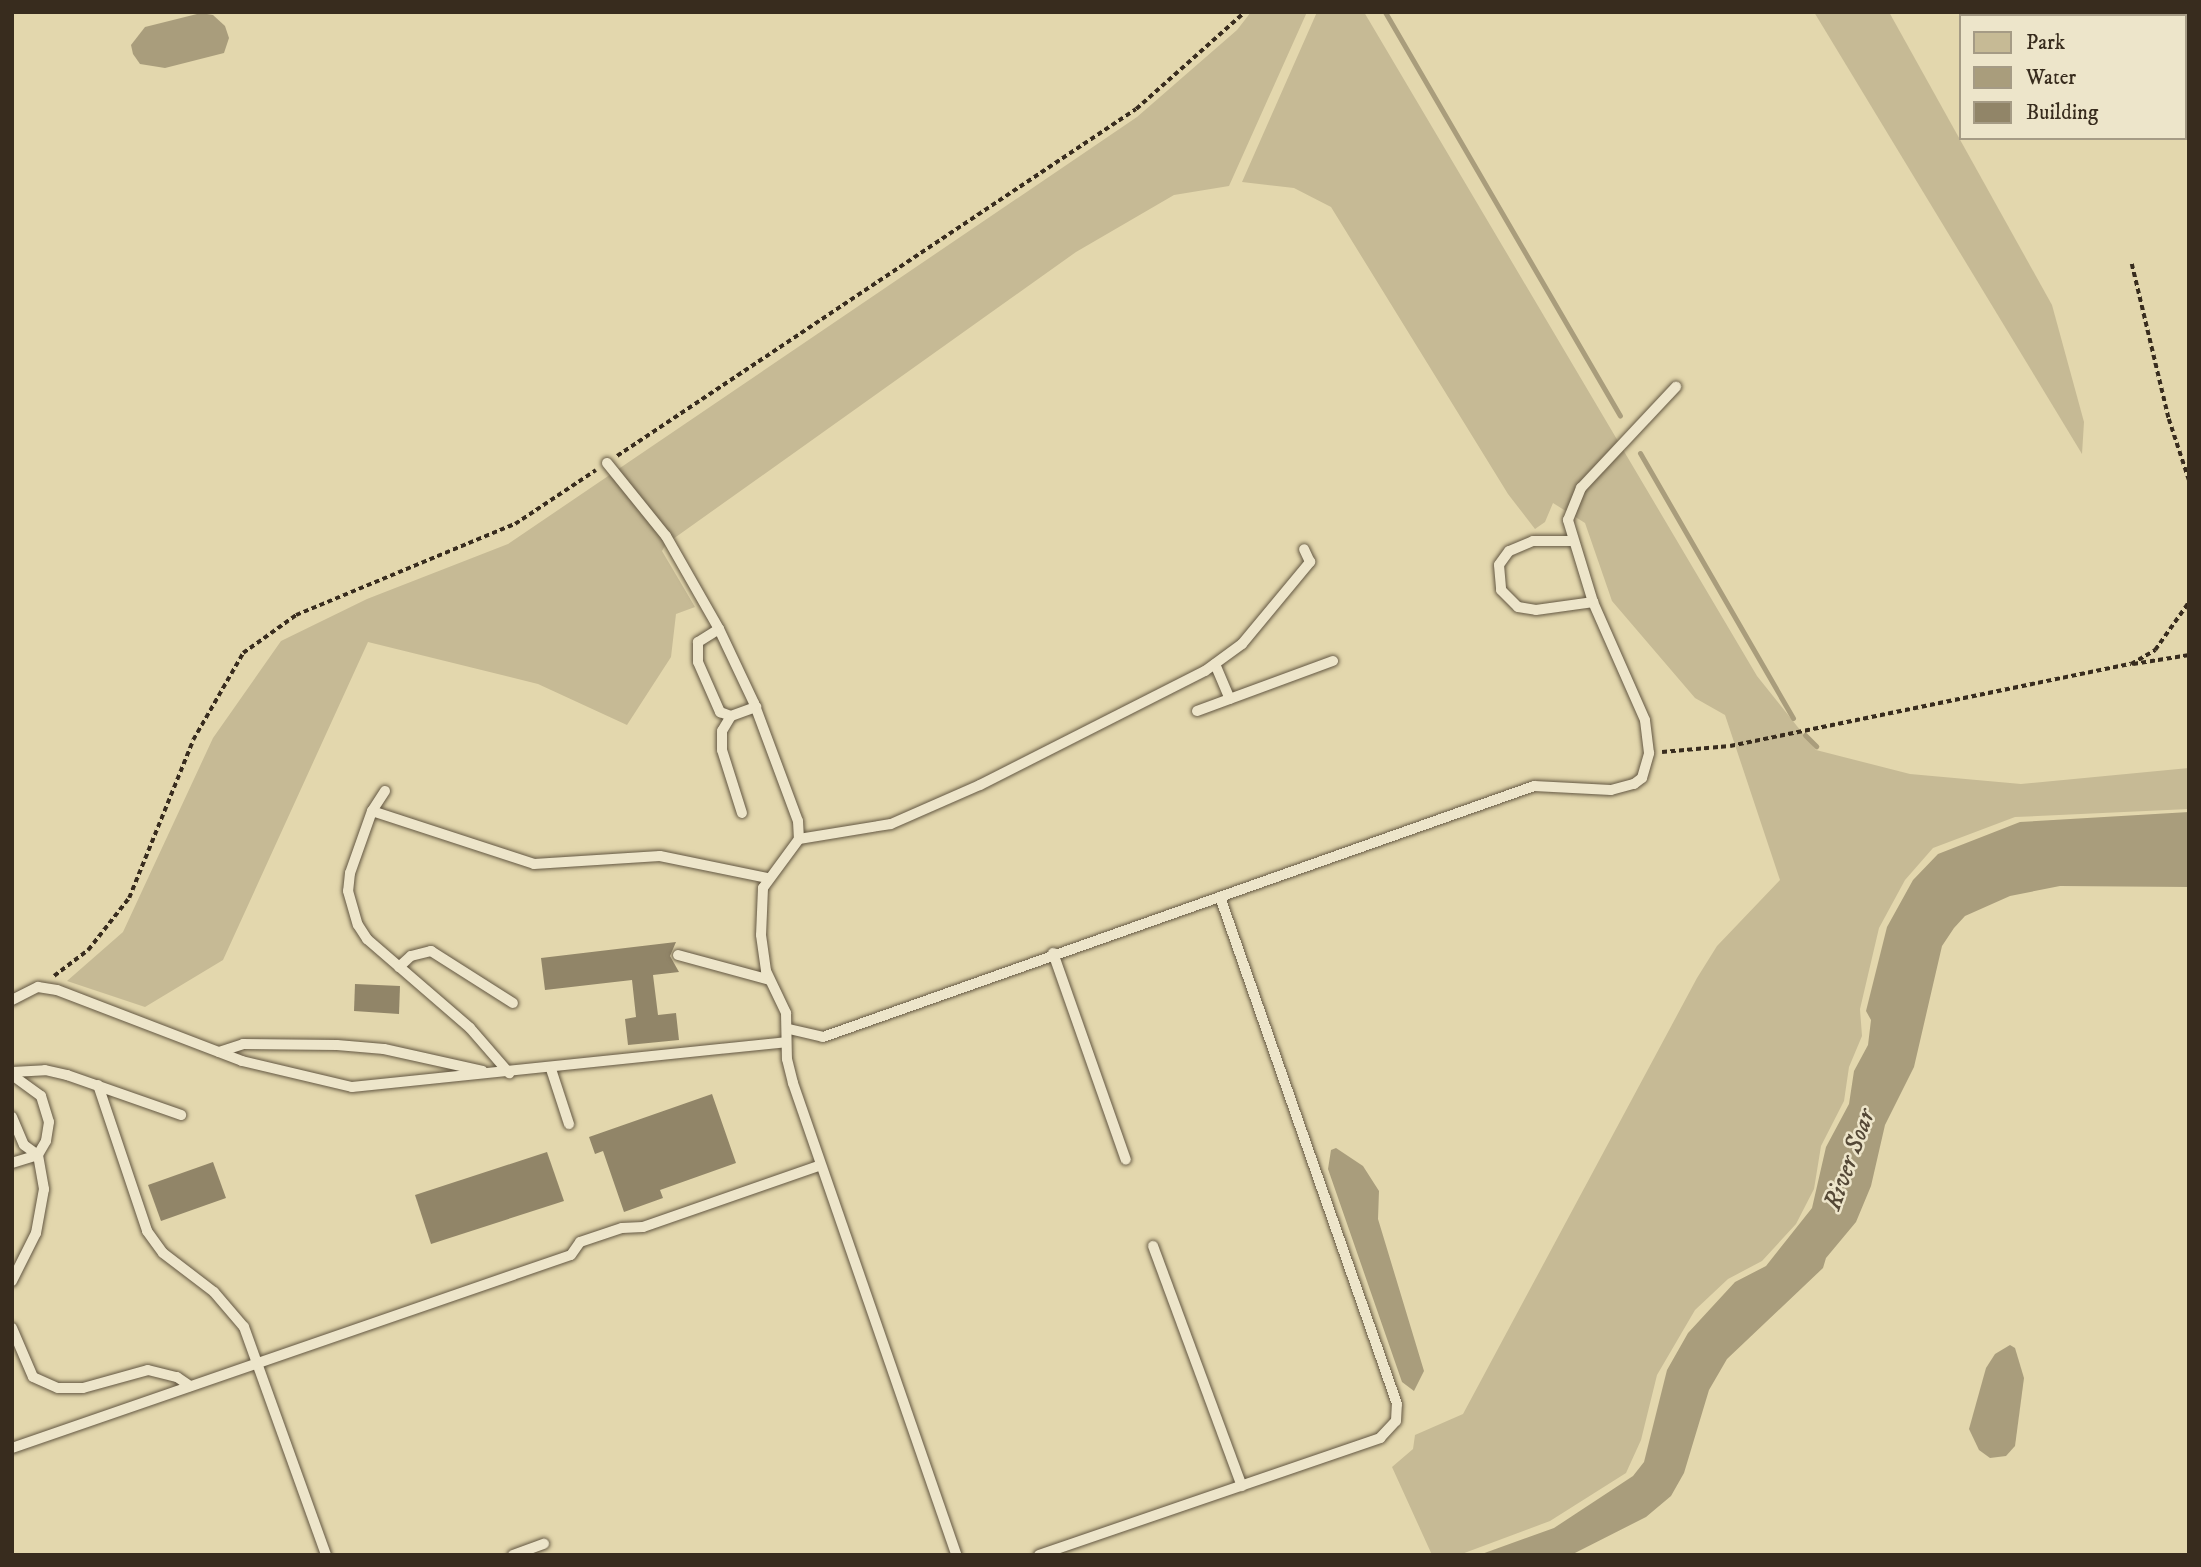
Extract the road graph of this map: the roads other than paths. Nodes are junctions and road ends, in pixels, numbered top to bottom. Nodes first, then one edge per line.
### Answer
1 (1676, 387) dead end
2 (607, 463) dead end
3 (1571, 541) junction
4 (1304, 549) dead end
5 (1593, 602) junction
6 (719, 629) junction
7 (1333, 661) dead end
8 (1215, 664) junction
9 (1230, 699) junction
10 (756, 707) junction
11 (1197, 711) dead end
12 (731, 716) junction
13 (385, 791) dead end
14 (372, 811) junction
15 (742, 813) dead end
16 (799, 839) junction
17 (767, 878) junction
18 (1220, 897) junction
19 (1053, 953) junction
20 (678, 956) dead end
21 (399, 967) junction
22 (770, 980) junction
23 (12, 1000) edge
24 (513, 1003) dead end
25 (789, 1029) junction
26 (786, 1042) junction
27 (219, 1052) junction
28 (551, 1069) junction
29 (12, 1073) edge
30 (492, 1073) junction
31 (509, 1073) junction
32 (98, 1085) junction
33 (181, 1115) dead end
34 (12, 1117) edge
35 (569, 1124) dead end
36 (38, 1155) junction
37 (1126, 1160) dead end
38 (12, 1163) edge
39 (821, 1166) junction
40 (1153, 1246) dead end
41 (12, 1281) edge
42 (12, 1328) edge
43 (260, 1362) junction
44 (190, 1386) junction
45 (12, 1448) edge
46 (1242, 1486) junction
47 (544, 1544) dead end
48 (326, 1555) edge
49 (513, 1555) edge
50 (956, 1555) edge
51 (1039, 1555) edge

1 - 3 lane
2 - 6 lane
3 - 5 lane
3 - 5 lane
4 - 8 lane
5 - 18 lane
6 - 10 lane
6 - 12 lane
7 - 9 lane
8 - 9 lane
8 - 16 lane
9 - 11 lane
10 - 12 lane
10 - 16 lane
12 - 15 lane
13 - 14 lane
14 - 17 lane
14 - 21 lane
16 - 17 lane
17 - 22 lane
18 - 19 lane
18 - 46 lane
19 - 25 lane
19 - 37 lane
20 - 22 lane
21 - 24 lane
21 - 31 lane
22 - 25 lane
23 - 27 lane
25 - 26 lane
26 - 28 lane
26 - 39 lane
27 - 30 lane
27 - 30 lane
28 - 31 lane
28 - 35 lane
29 - 32 lane
29 - 36 lane
30 - 31 lane
32 - 33 lane
32 - 43 lane
34 - 36 lane
36 - 38 lane
36 - 41 lane
39 - 43 lane
39 - 50 lane
40 - 46 lane
42 - 44 lane
43 - 44 lane
43 - 48 lane
44 - 45 lane
46 - 51 lane
47 - 49 lane

